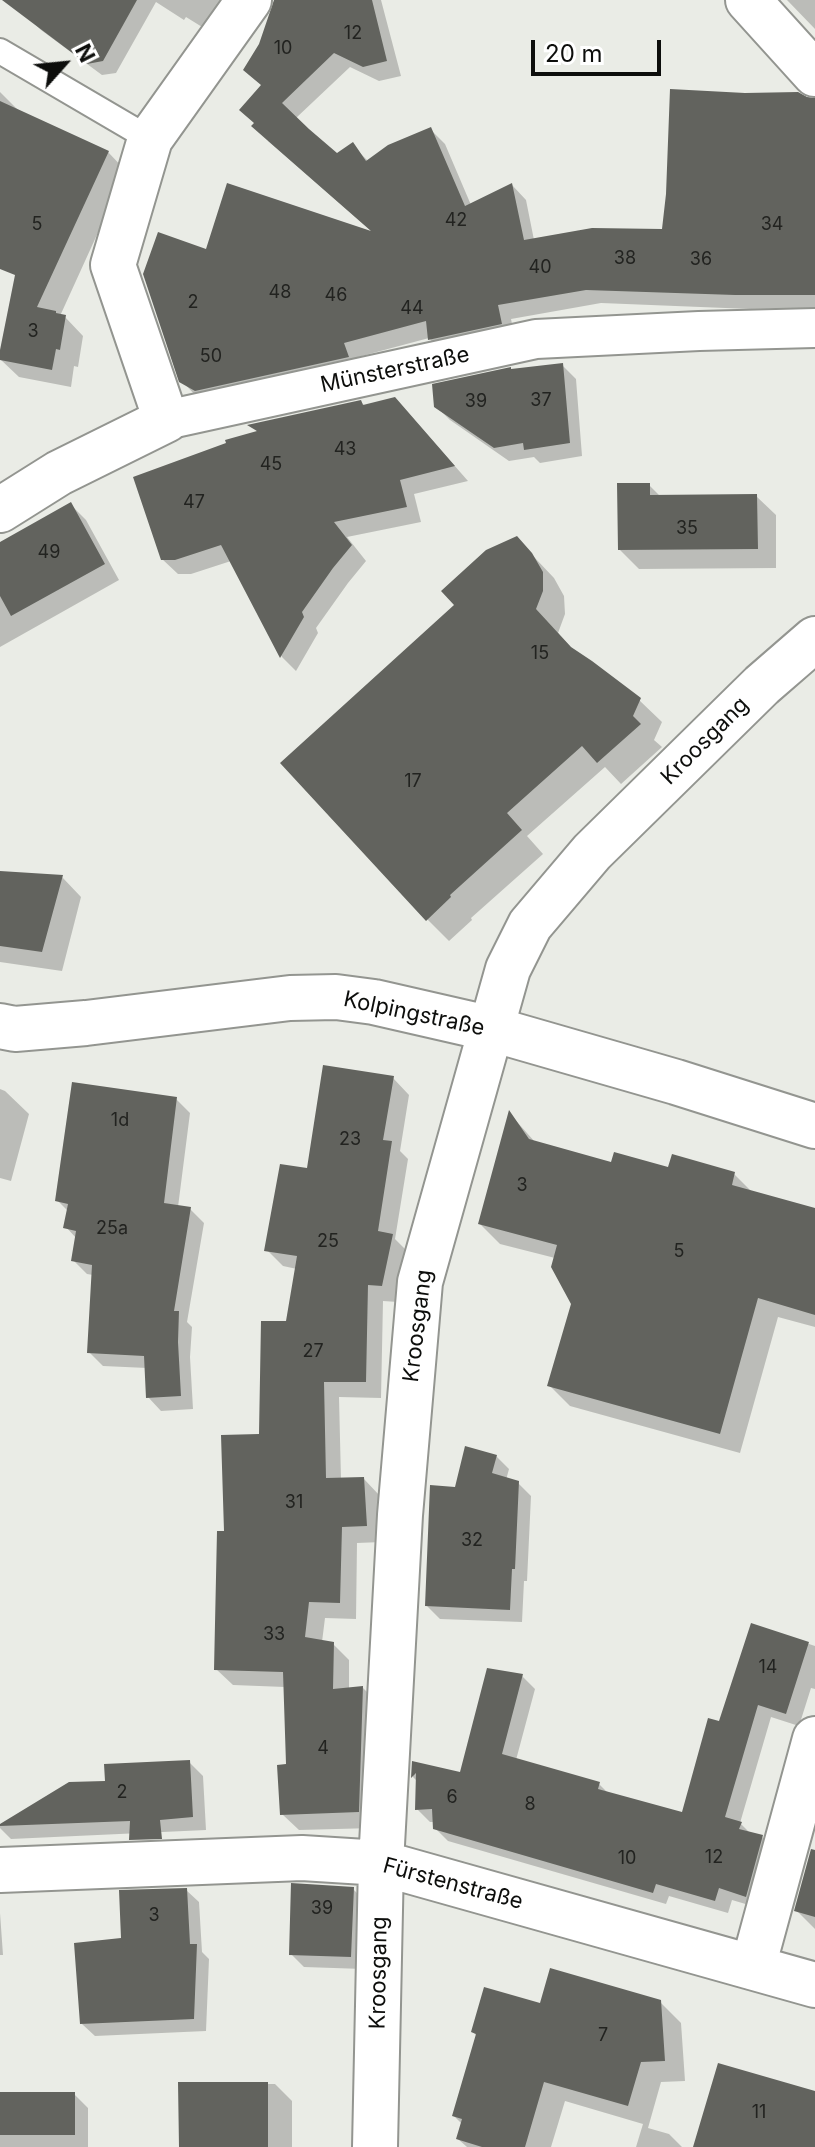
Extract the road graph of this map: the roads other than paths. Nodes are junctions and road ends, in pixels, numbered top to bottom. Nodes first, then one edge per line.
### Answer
1 (249, 0) edge
2 (748, 0) edge
3 (0, 51) edge
4 (815, 74) edge
5 (150, 139) junction
6 (815, 328) edge
7 (166, 420) junction
8 (0, 510) edge
9 (815, 639) edge
10 (0, 1026) edge
11 (492, 1029) junction
12 (815, 1126) edge
13 (815, 1739) edge
14 (381, 1863) junction
15 (0, 1870) edge
16 (753, 1967) junction
17 (815, 1985) edge
18 (375, 2147) edge

1 - 5 street
2 - 4 street
3 - 5 lane
5 - 7 street
6 - 7 street, Münsterstraße
7 - 8 street, Münsterstraße
9 - 11 street, Kroosgang
10 - 11 street, Kolpingstraße
11 - 12 street, Kolpingstraße
11 - 14 street, Kroosgang
13 - 16 street
14 - 15 street, Fürstenstraße
14 - 16 street, Fürstenstraße
14 - 18 street, Kroosgang
16 - 17 street, Fürstenstraße

